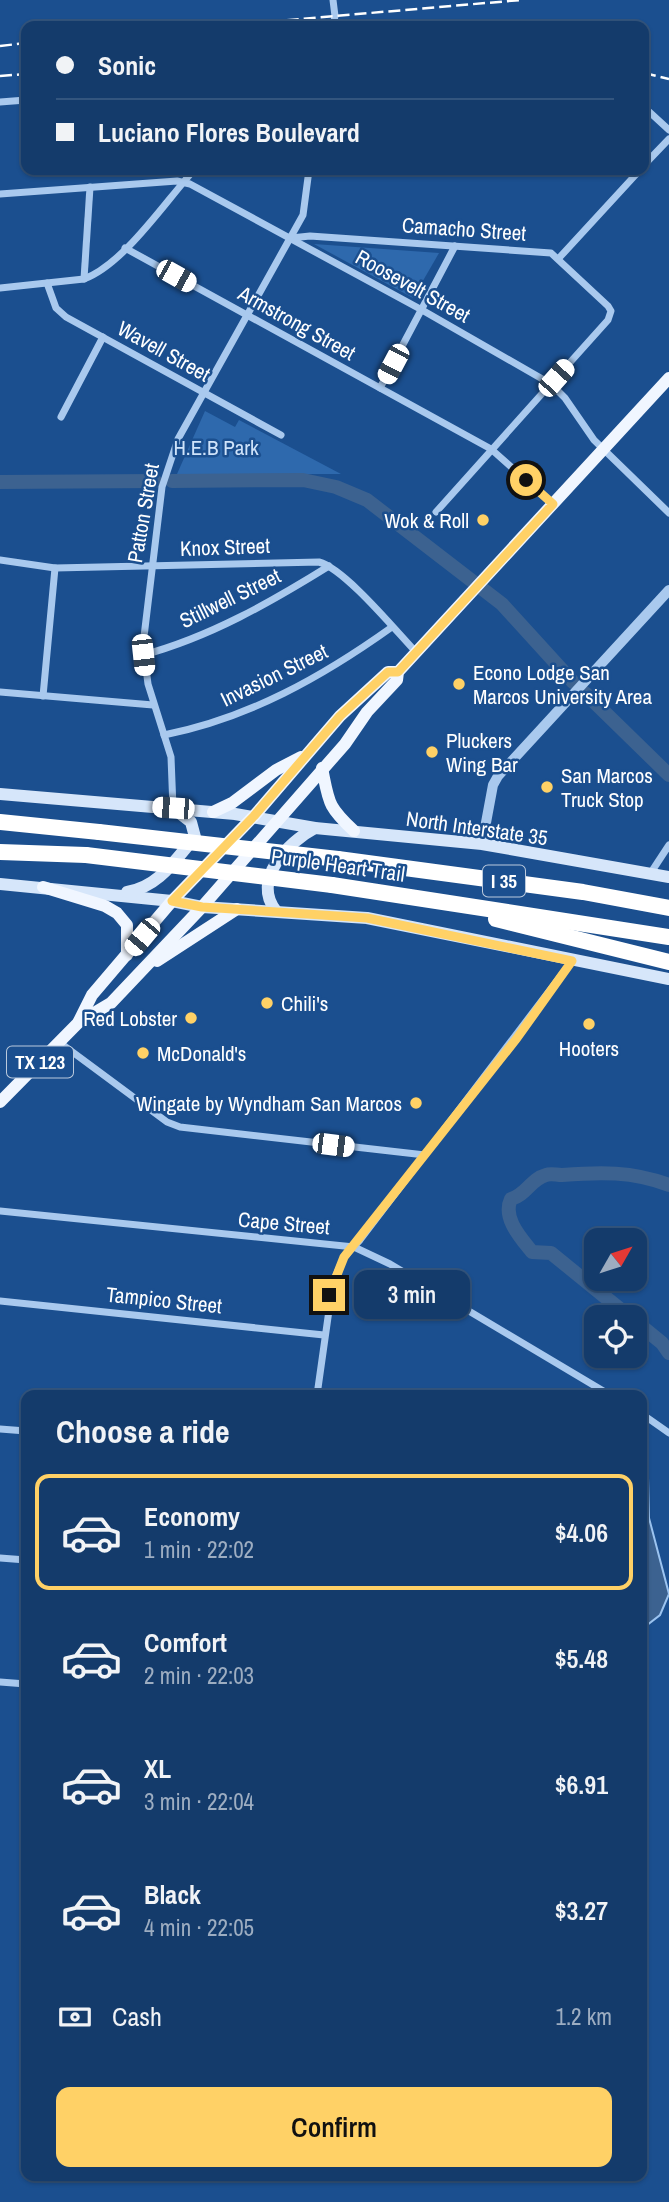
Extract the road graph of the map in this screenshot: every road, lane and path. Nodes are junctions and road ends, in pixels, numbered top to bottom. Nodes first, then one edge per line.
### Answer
1 (333, 0) edge
2 (334, 21) edge
3 (21, 100) edge
4 (0, 102) edge
5 (649, 112) edge
6 (669, 130) edge
7 (669, 139) edge
8 (649, 161) edge
9 (189, 175) edge
10 (309, 175) edge
11 (635, 175) edge
12 (183, 182) junction
13 (90, 187) junction
14 (0, 194) edge
15 (290, 238) junction
16 (455, 246) junction
17 (125, 248) junction
18 (559, 258) junction
19 (84, 279) junction
20 (47, 283) junction
21 (0, 288) edge
22 (422, 310) junction
23 (247, 315) junction
24 (103, 337) junction
25 (669, 378) edge
26 (551, 384) junction
27 (380, 388) junction
28 (204, 394) junction
29 (61, 417) dead end
30 (281, 435) dead end
31 (491, 449) junction
32 (603, 449) junction
33 (553, 504) junction
34 (436, 512) dead end
35 (669, 513) edge
36 (0, 560) edge
37 (329, 566) junction
38 (151, 567) junction
39 (55, 568) junction
40 (669, 590) edge
41 (392, 627) junction
42 (416, 652) junction
43 (143, 655) junction
44 (398, 672) junction
45 (0, 692) edge
46 (43, 696) junction
47 (153, 705) junction
48 (164, 735) junction
49 (304, 756) junction
50 (322, 768) junction
51 (0, 794) edge
52 (173, 808) junction
53 (213, 812) junction
54 (254, 816) junction
55 (0, 822) edge
56 (278, 822) junction
57 (315, 828) junction
58 (354, 831) junction
59 (482, 844) junction
60 (669, 845) edge
61 (0, 852) edge
62 (650, 874) junction
63 (669, 877) edge
64 (0, 884) edge
65 (43, 887) junction
66 (395, 894) junction
67 (595, 894) junction
68 (112, 895) junction
69 (669, 900) edge
70 (172, 901) junction
71 (202, 907) junction
72 (669, 908) edge
73 (237, 909) junction
74 (276, 911) junction
75 (669, 937) edge
76 (127, 955) junction
77 (572, 961) junction
78 (669, 962) edge
79 (142, 971) junction
80 (669, 979) edge
81 (79, 1021) junction
82 (60, 1042) junction
83 (0, 1102) edge
84 (425, 1155) junction
85 (0, 1211) edge
86 (354, 1247) junction
87 (0, 1301) edge
88 (324, 1335) junction
89 (318, 1390) edge
90 (602, 1390) edge
91 (647, 1418) edge
92 (0, 1429) edge
93 (21, 1431) edge
94 (669, 1433) edge
95 (0, 1558) edge
96 (21, 1560) edge
97 (0, 1682) edge
98 (21, 1684) edge

1 - 2 street
3 - 4 street
5 - 6 street
7 - 8 street
9 - 12 street
10 - 15 street, Patton Street
11 - 18 street
12 - 13 street
12 - 15 street, Roosevelt Street
12 - 17 street
13 - 14 street
13 - 19 street
15 - 16 street, Camacho Street
15 - 22 street, Roosevelt Street
15 - 23 street, Patton Street
16 - 18 street, Camacho Street
16 - 22 street
17 - 19 street
17 - 23 street, Armstrong Street
18 - 26 street
19 - 20 street
20 - 21 street
20 - 24 street, Wavell Street
22 - 26 street, Roosevelt Street
22 - 27 street
23 - 27 street, Armstrong Street
23 - 28 street, Patton Street
24 - 28 street, Wavell Street
24 - 29 street
25 - 32 main road
26 - 31 street
26 - 32 street, Roosevelt Street
27 - 31 street, Armstrong Street
28 - 30 street, Wavell Street
28 - 38 street, Patton Street
31 - 33 street, Armstrong Street
31 - 34 street
32 - 33 main road
32 - 35 street, Roosevelt Street
33 - 42 main road
36 - 39 street, Knox Street
37 - 38 street, Knox Street
37 - 41 street
37 - 43 street, Stillwell Street
38 - 39 street, Knox Street
38 - 43 street, Patton Street
39 - 46 street
40 - 59 street
41 - 42 street
41 - 48 street, Invasion Street
42 - 44 main road
43 - 47 street, Patton Street
44 - 49 main road
44 - 50 main road, TX 123
45 - 46 street
46 - 47 street
47 - 48 street, Patton Street
48 - 52 street, Patton Street
49 - 53 main road
49 - 54 main road
50 - 56 main road, TX 123
50 - 58 main road
51 - 52 main road, North Interstate 35
52 - 53 main road, North Interstate 35
52 - 68 main road
53 - 54 main road, North Interstate 35
54 - 56 main road, North Interstate 35
54 - 70 main road, TX 123
55 - 67 highway, Purple Heart Trail / I 35, bridge
56 - 57 main road, North Interstate 35
56 - 71 main road, TX 123
57 - 58 main road, North Interstate 35
57 - 74 main road
58 - 59 main road, North Interstate 35
59 - 62 main road, North Interstate 35
60 - 62 street
61 - 66 highway, Purple Heart Trail / I 35, bridge
62 - 63 main road, North Interstate 35
64 - 65 main road
65 - 68 main road
65 - 76 main road
66 - 75 highway, Purple Heart Trail / I 35
66 - 78 highway
67 - 69 highway
67 - 72 highway, Purple Heart Trail / I 35
68 - 70 main road
70 - 71 main road
70 - 76 main road, TX 123
71 - 73 main road
71 - 79 main road, TX 123
73 - 74 main road
73 - 79 main road
74 - 77 main road
76 - 81 main road, TX 123
77 - 80 main road
77 - 84 street
79 - 81 main road, TX 123
81 - 82 main road, TX 123
82 - 83 main road, TX 123
82 - 84 street
84 - 86 street
85 - 86 street, Cape Street
86 - 88 street
86 - 90 street, Cape Street
87 - 88 street, Tampico Street
88 - 89 street
91 - 94 street
92 - 93 street
95 - 96 street
97 - 98 street

